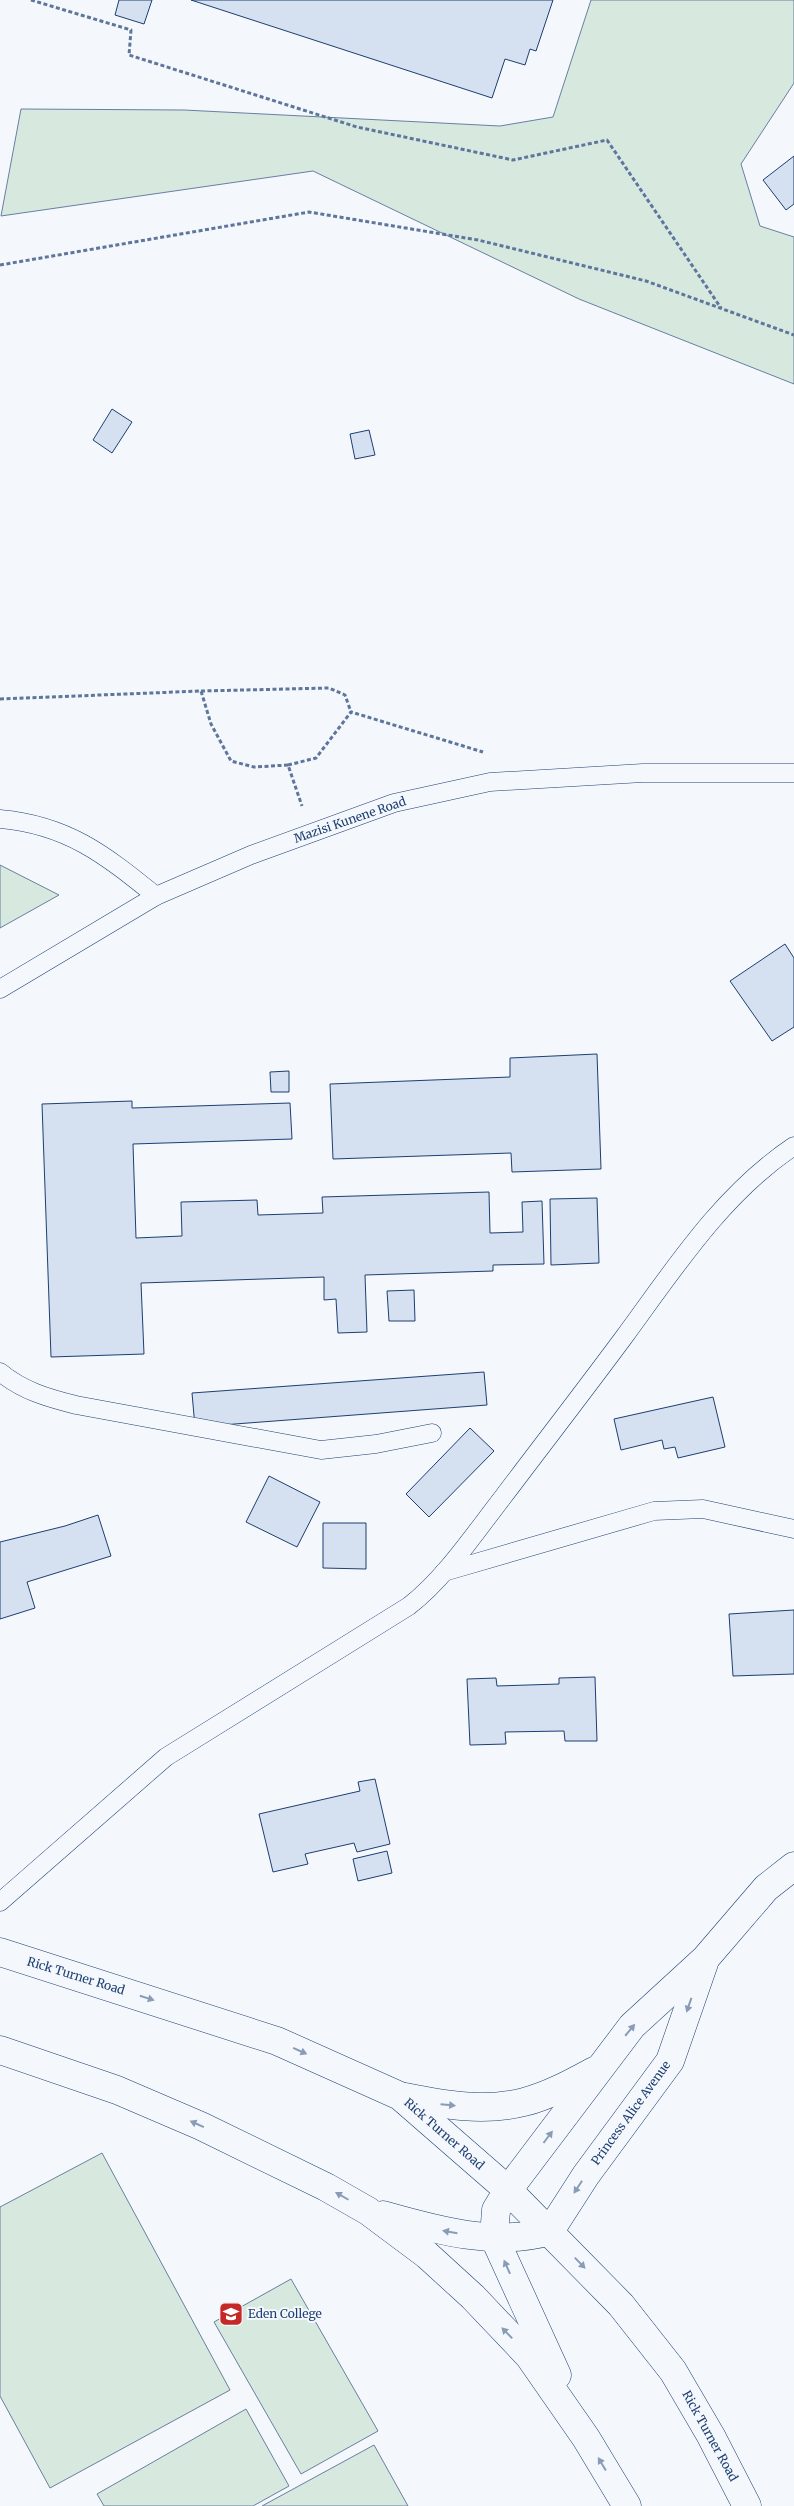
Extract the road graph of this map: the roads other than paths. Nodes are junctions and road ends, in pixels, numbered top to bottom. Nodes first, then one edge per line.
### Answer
1 (794, 773) edge
2 (0, 819) edge
3 (156, 896) junction
4 (0, 989) edge
5 (794, 1146) edge
6 (0, 1372) edge
7 (432, 1433) dead end
8 (794, 1529) edge
9 (444, 1572) junction
10 (794, 1866) edge
11 (0, 1902) edge
12 (0, 1952) edge
13 (705, 1959) junction
14 (2, 2052) edge
15 (600, 2068) junction
16 (400, 2096) junction
17 (508, 2190) junction
18 (368, 2211) junction
19 (550, 2231) junction
20 (494, 2237) junction
21 (586, 2438) junction
22 (627, 2506) edge
23 (747, 2506) edge

1 - 3 lane, Mazisi Kunene Road
2 - 3 lane
3 - 4 lane, Mazisi Kunene Road
5 - 9 lane
6 - 7 lane
8 - 9 lane
9 - 11 lane
10 - 13 main road, Princess Alice Avenue
12 -> 16 main road, Rick Turner Road
15 -> 13 main road, Princess Alice Avenue
13 -> 19 main road, Princess Alice Avenue
18 -> 14 main road
16 -> 15 main road
17 -> 15 main road, Princess Alice Avenue
16 - 17 main road, Rick Turner Road
17 - 19 main road, Rick Turner Road
17 - 20 main road, Princess Alice Avenue
20 -> 18 main road
21 -> 18 main road
19 - 20 main road
19 -> 23 main road, Rick Turner Road
21 -> 20 main road
22 -> 21 main road

